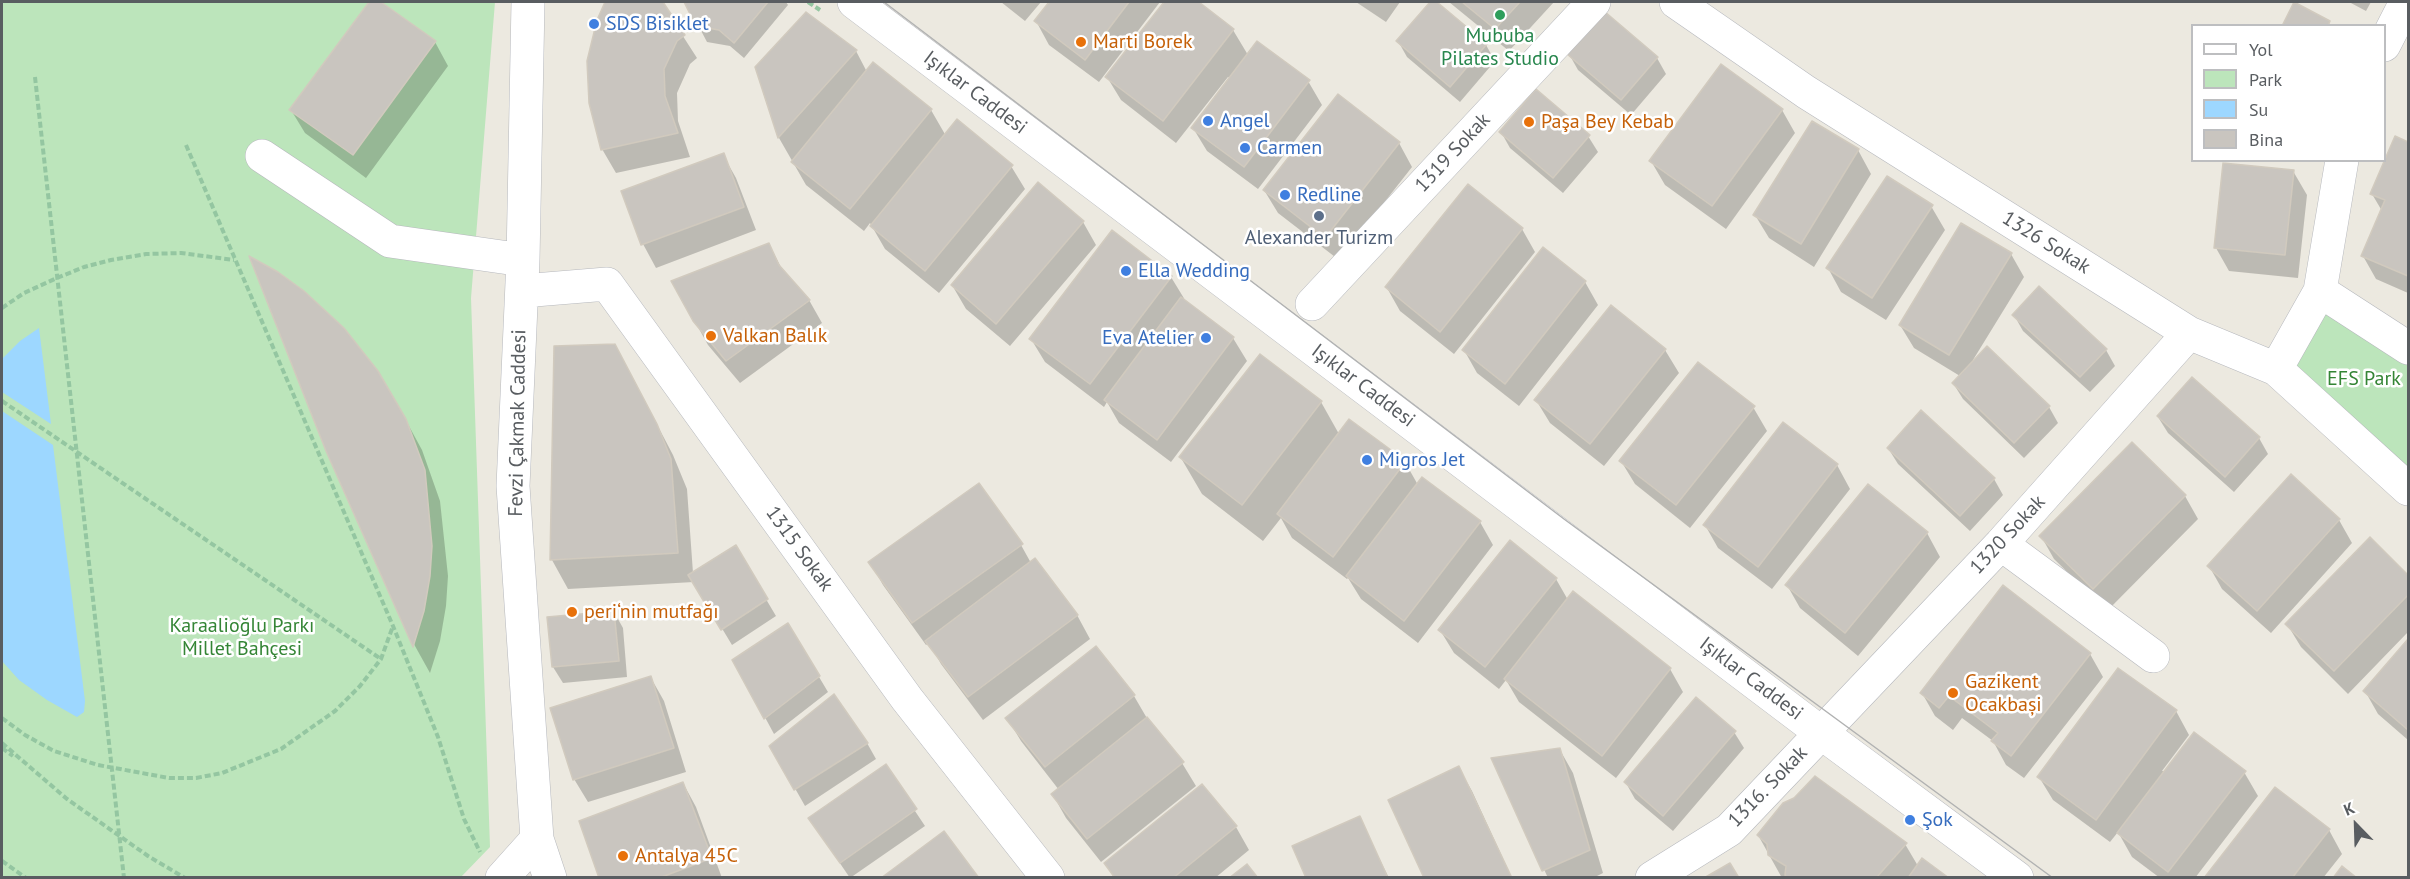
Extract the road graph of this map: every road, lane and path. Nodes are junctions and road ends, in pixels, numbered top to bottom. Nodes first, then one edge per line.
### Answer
1 (528, 2) edge
2 (854, 2) edge
3 (1594, 2) edge
4 (1677, 2) edge
5 (2406, 2) edge
6 (2386, 43) edge
7 (35, 77) dead end
8 (186, 144) dead end
9 (262, 156) dead end
10 (2342, 162) edge
11 (234, 260) junction
12 (523, 275) junction
13 (57, 278) junction
14 (2320, 291) junction
15 (1312, 304) dead end
16 (2, 308) edge
17 (2189, 333) junction
18 (2409, 348) edge
19 (2276, 369) junction
20 (2, 401) edge
21 (77, 452) junction
22 (2409, 489) edge
23 (2001, 544) junction
24 (393, 626) junction
25 (2153, 656) dead end
26 (381, 659) junction
27 (2, 718) edge
28 (1820, 732) junction
29 (2, 743) edge
30 (2, 748) edge
31 (26, 765) junction
32 (112, 769) junction
33 (119, 836) junction
34 (537, 839) junction
35 (2, 861) edge
36 (492, 868) edge
37 (26, 878) edge
38 (124, 878) edge
39 (185, 878) edge
40 (550, 878) edge
41 (1048, 878) edge
42 (1652, 878) edge
43 (2017, 878) edge

1 - 12 street, Fevzi Çakmak Caddesi
2 - 28 street, Işıklar Caddesi
3 - 15 street, 1319 Sokak
4 - 17 street, 1326 Sokak
5 - 6 street
7 - 13 path
8 - 11 path
9 - 12 street
10 - 14 street
11 - 13 path
11 - 24 path
12 - 34 street, Fevzi Çakmak Caddesi
12 - 41 street, 1315 Sokak
13 - 16 path
13 - 21 path
14 - 18 street
14 - 19 street
17 - 19 street, 1326 Sokak
17 - 23 street, 1320 Sokak
19 - 22 street, 1326 Sokak
20 - 21 path
21 - 26 path
21 - 32 path
23 - 25 street
23 - 28 street, 1320 Sokak
24 - 26 path
24 - 36 path
26 - 32 path
27 - 32 path
28 - 42 street, 1316. Sokak
28 - 43 street, Işıklar Caddesi
29 - 31 path
30 - 31 path
31 - 33 path
32 - 33 path
33 - 38 path
33 - 39 path
34 - 36 street
34 - 40 street, Fevzi Çakmak Caddesi
35 - 37 path

